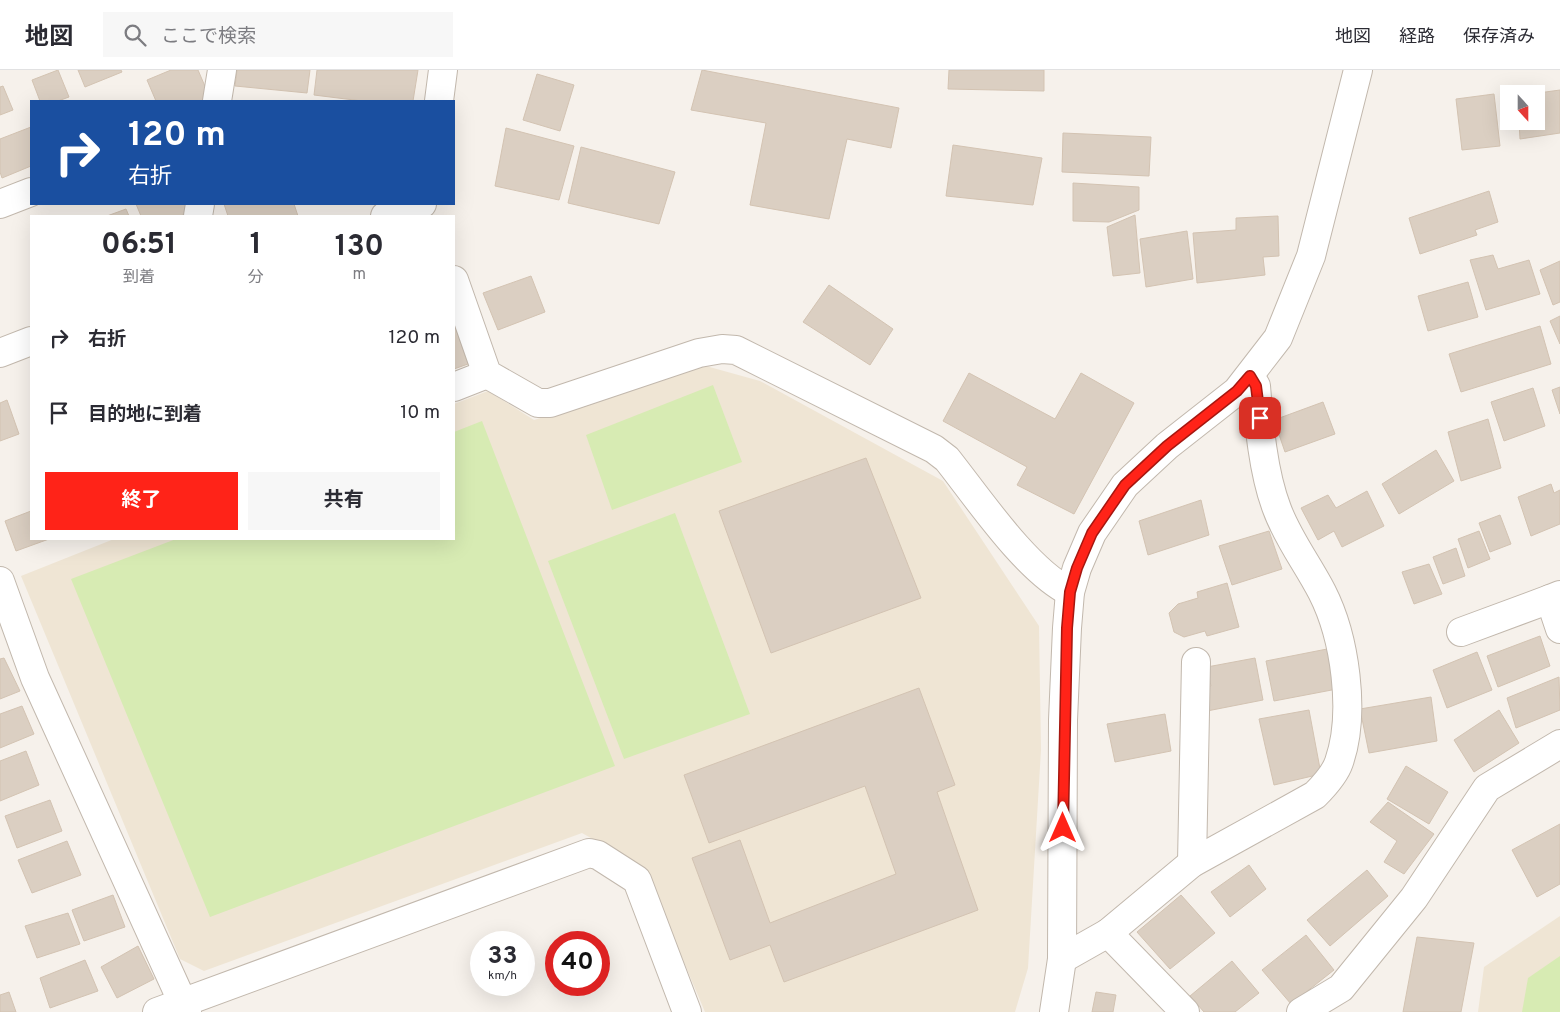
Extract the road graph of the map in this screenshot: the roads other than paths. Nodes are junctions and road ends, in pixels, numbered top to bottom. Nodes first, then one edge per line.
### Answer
1 (222, 70) edge
2 (442, 70) edge
3 (1358, 70) edge
4 (217, 100) edge
5 (439, 100) edge
6 (30, 192) edge
7 (0, 204) edge
8 (419, 205) edge
9 (388, 215) edge
10 (455, 283) edge
11 (30, 341) edge
12 (0, 352) edge
13 (487, 374) junction
14 (1250, 376) junction
15 (455, 387) edge
16 (0, 582) edge
17 (1070, 592) junction
18 (1555, 597) edge
19 (1560, 629) edge
20 (1461, 632) dead end
21 (1196, 662) dead end
22 (1560, 744) edge
23 (1192, 863) junction
24 (1108, 933) junction
25 (1062, 959) junction
26 (185, 1008) edge
27 (157, 1012) edge
28 (687, 1012) edge
29 (1054, 1012) edge
30 (1185, 1012) edge
31 (1301, 1012) edge

1 - 4 street
2 - 5 street
3 - 14 street
6 - 7 street
8 - 9 street
10 - 13 street
11 - 12 street
13 - 15 street
13 - 17 street
14 - 17 street
14 - 23 street
16 - 26 street
17 - 25 street
18 - 19 street
18 - 20 street
21 - 23 street
22 - 31 street
23 - 24 street
24 - 25 street
24 - 30 street
25 - 29 street
26 - 27 street
26 - 28 street

